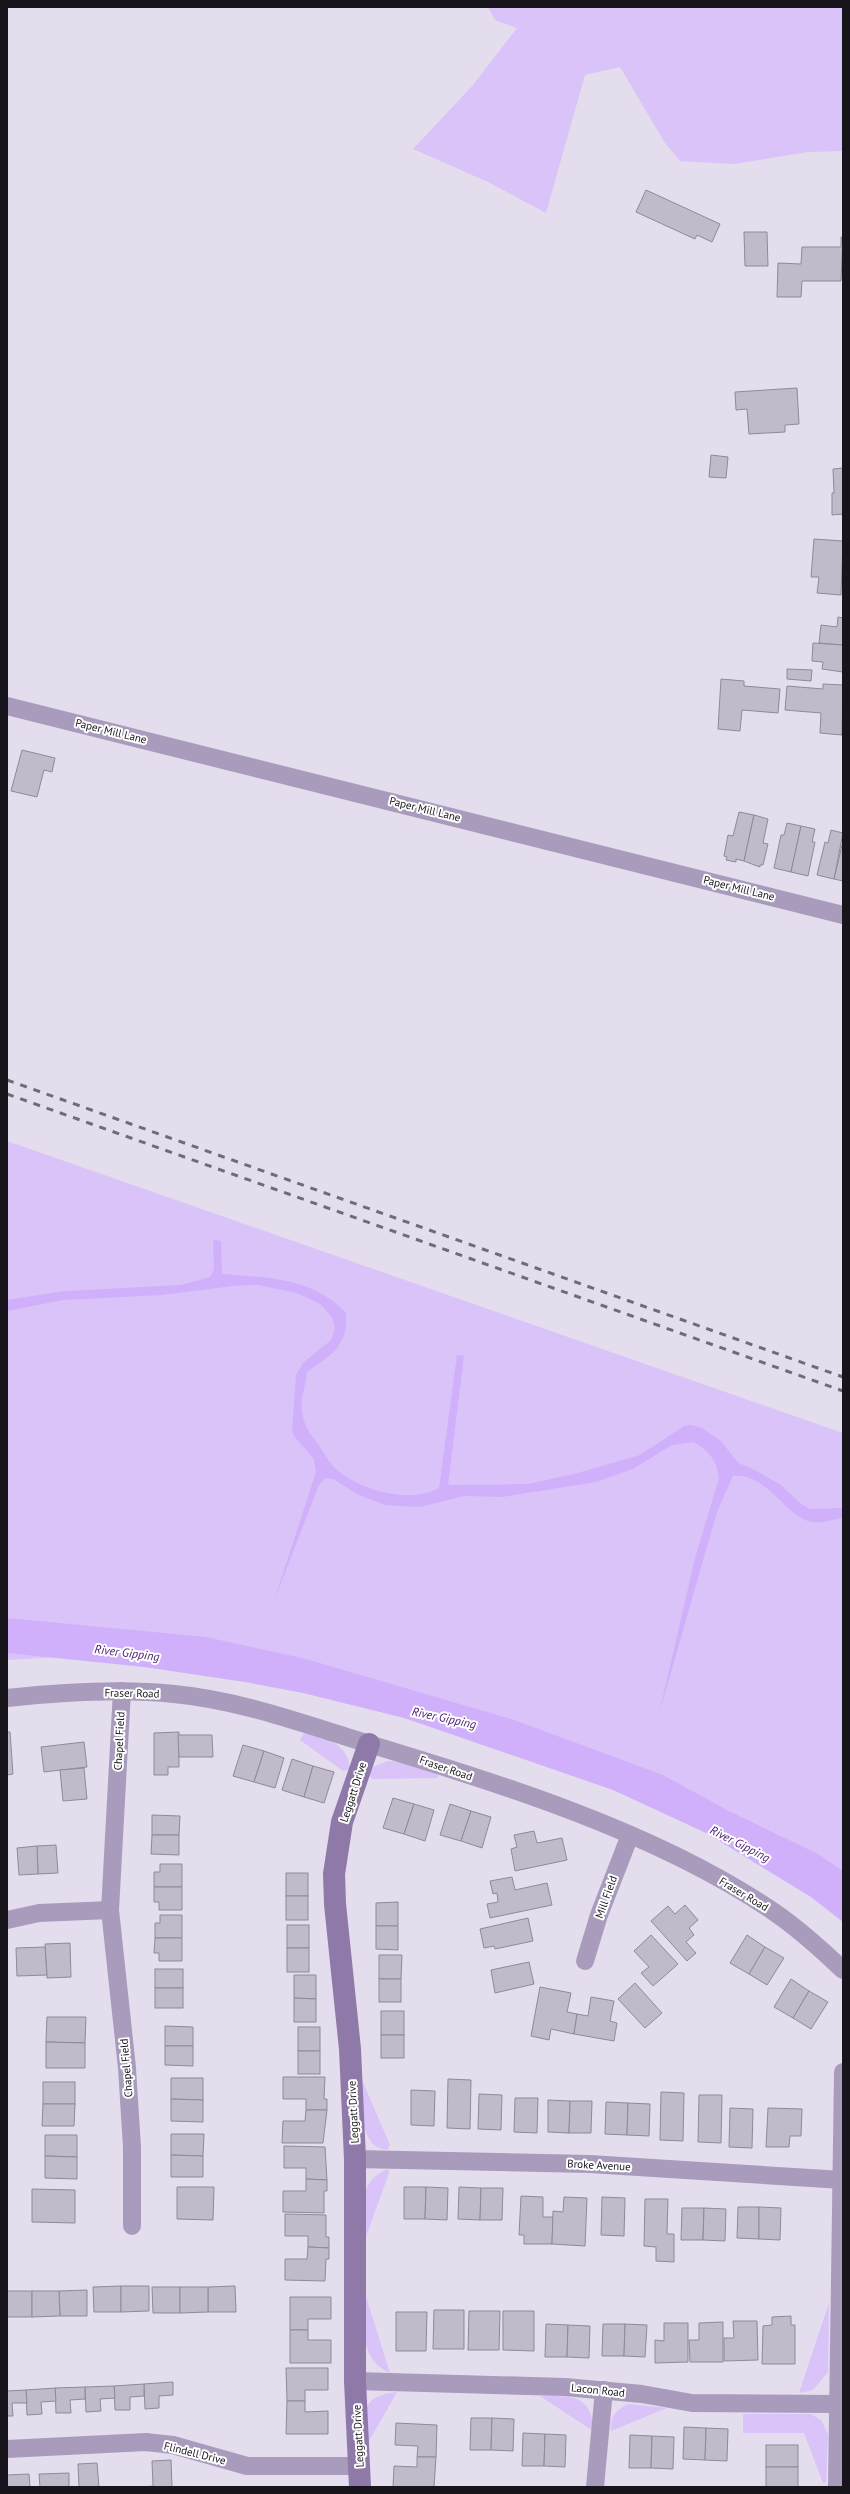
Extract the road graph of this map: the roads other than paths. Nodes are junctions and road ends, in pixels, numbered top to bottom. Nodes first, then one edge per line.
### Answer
1 (7, 706) edge
2 (843, 915) edge
3 (122, 1691) junction
4 (7, 1698) edge
5 (369, 1744) junction
6 (630, 1835) junction
7 (110, 1910) junction
8 (7, 1920) edge
9 (585, 1961) dead end
10 (843, 1970) edge
11 (843, 2072) edge
12 (355, 2159) junction
13 (842, 2180) edge
14 (132, 2226) dead end
15 (355, 2382) junction
16 (604, 2390) junction
17 (839, 2404) junction
18 (7, 2449) edge
19 (360, 2476) edge
20 (595, 2487) edge
21 (837, 2487) edge

1 - 2 street, Paper Mill Lane
3 - 4 street, Fraser Road
3 - 5 street, Fraser Road
3 - 7 street, Chapel Field
5 - 6 street, Fraser Road
5 - 12 street, Leggatt Drive
6 - 9 street, Mill Field
6 - 10 street, Fraser Road
7 - 8 street
7 - 14 street, Chapel Field
11 - 13 street
12 - 13 street, Broke Avenue
12 - 15 street, Leggatt Drive
13 - 17 street
15 - 16 street, Lacon Road
15 - 19 street, Leggatt Drive
16 - 17 street, Lacon Road
16 - 20 street
17 - 21 street
18 - 19 street, Flindell Drive

